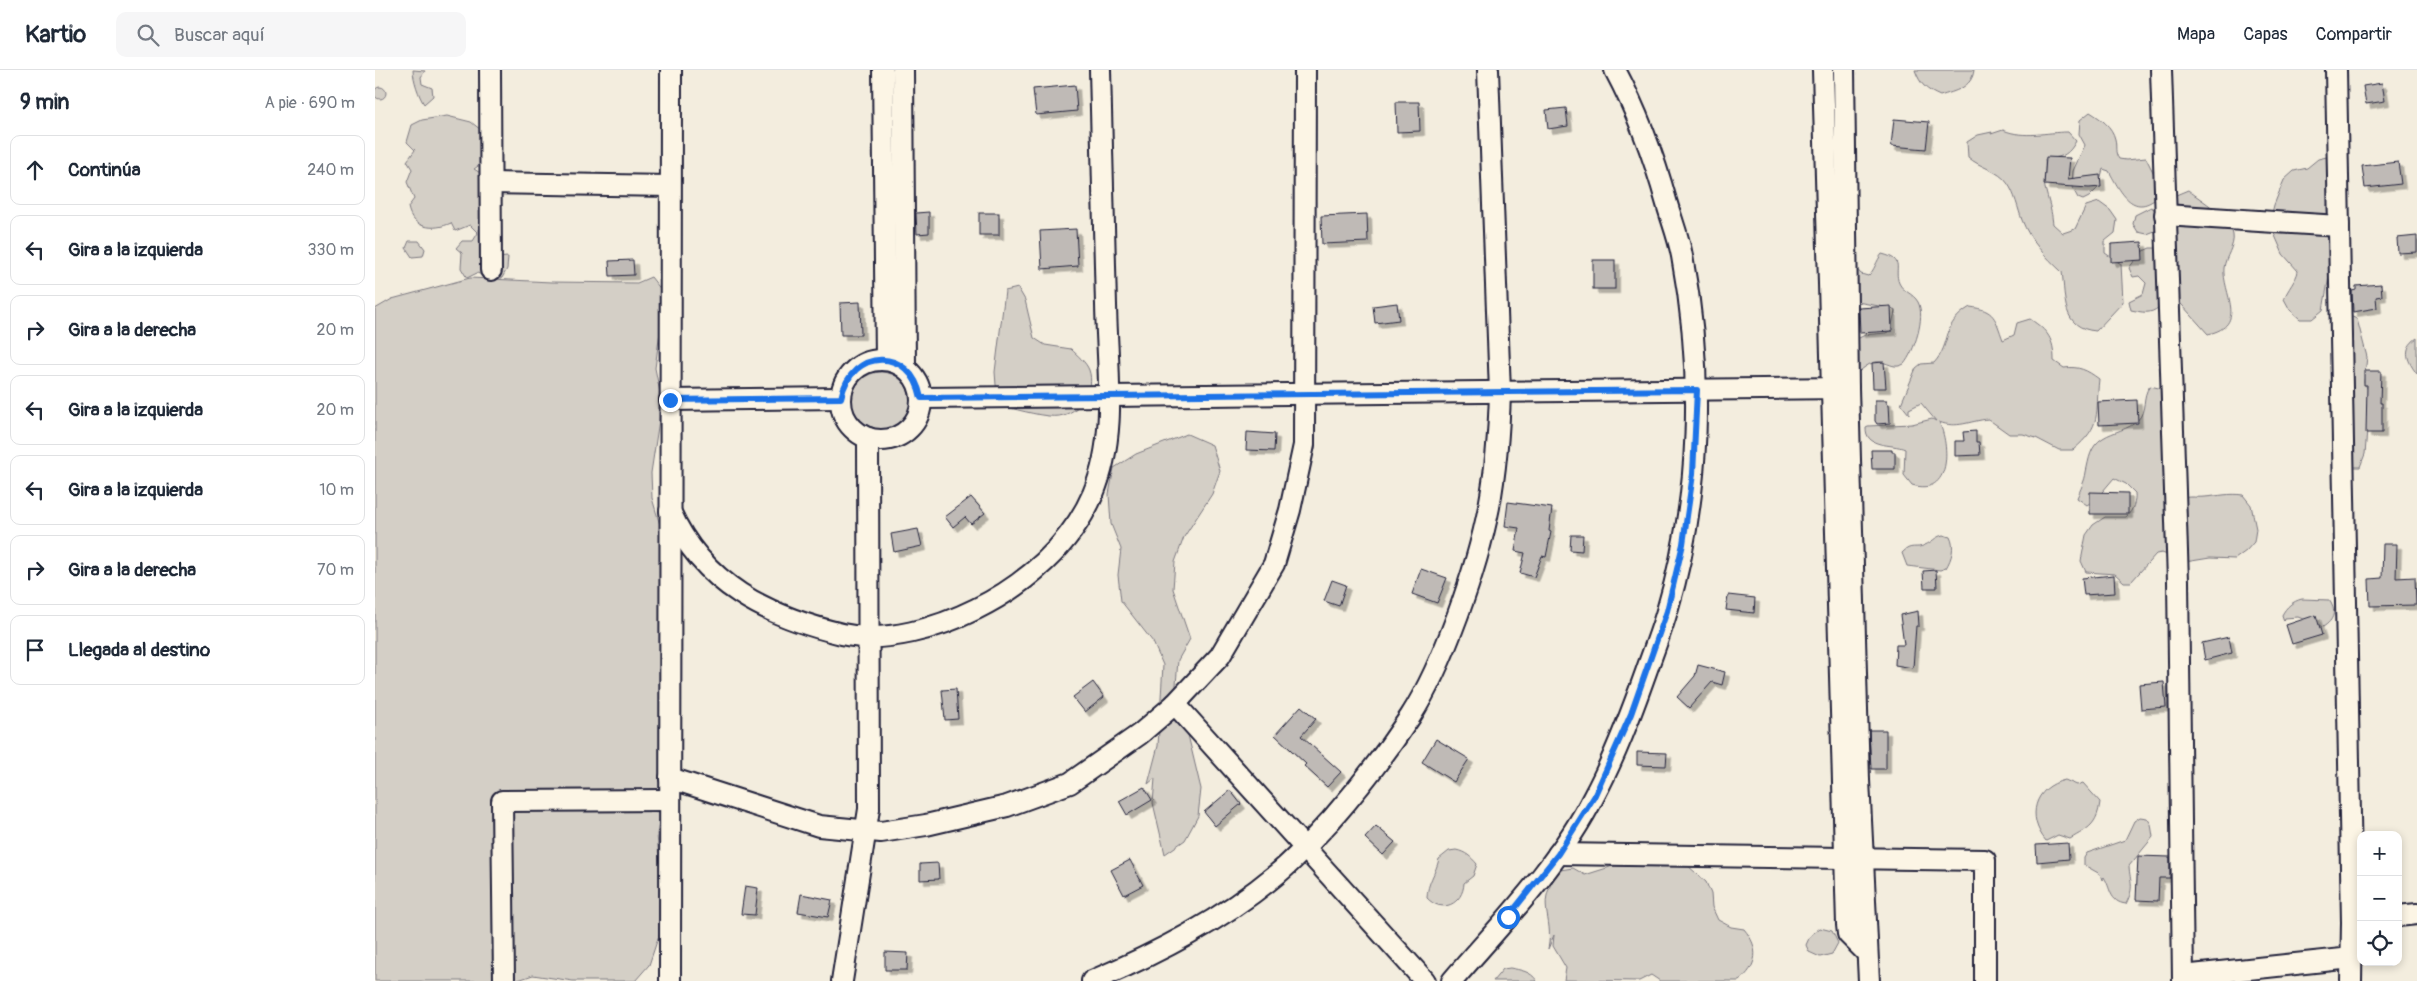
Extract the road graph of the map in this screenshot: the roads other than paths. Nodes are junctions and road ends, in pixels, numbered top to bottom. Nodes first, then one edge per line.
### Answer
1 (490, 70) edge
2 (671, 70) edge
3 (883, 70) edge
4 (903, 70) edge
5 (1100, 70) edge
6 (1305, 70) edge
7 (1488, 70) edge
8 (1615, 70) edge
9 (1823, 70) edge
10 (1844, 70) edge
11 (2161, 70) edge
12 (2336, 70) edge
13 (491, 183) junction
14 (670, 186) junction
15 (2165, 215) junction
16 (2339, 226) junction
17 (491, 270) dead end
18 (886, 360) junction
19 (905, 367) junction
20 (1840, 388) junction
21 (1697, 390) junction
22 (1500, 392) junction
23 (1305, 394) junction
24 (1108, 397) junction
25 (841, 398) junction
26 (921, 398) junction
27 (670, 400) junction
28 (868, 438) junction
29 (670, 511) junction
30 (869, 636) junction
31 (1175, 704) junction
32 (670, 778) junction
33 (670, 800) junction
34 (867, 831) junction
35 (1305, 848) junction
36 (1558, 854) junction
37 (1855, 860) junction
38 (2417, 914) edge
39 (2402, 916) edge
40 (2356, 922) edge
41 (2352, 958) junction
42 (2183, 979) edge
43 (504, 981) edge
44 (670, 981) edge
45 (842, 981) edge
46 (1092, 981) edge
47 (1425, 981) edge
48 (1452, 981) edge
49 (1869, 981) edge
50 (1985, 981) edge
51 (2351, 981) edge

1 - 13 street
2 - 14 street
3 - 18 street
4 - 19 street
5 - 24 street
6 - 23 street
7 - 22 street
8 - 21 street
9 - 20 street
10 - 20 street
11 - 15 street
12 - 16 street
13 - 14 street
13 - 17 street
14 - 27 street
15 - 16 street
15 - 42 street
16 - 40 street
18 - 19 street
18 - 25 street
19 - 26 street
20 - 21 street
20 - 37 street
21 - 22 street
21 - 36 street
22 - 23 street
22 - 35 street
23 - 24 street
23 - 31 street
24 - 26 street
24 - 30 street
25 - 27 street
25 - 28 street
26 - 28 street
27 - 29 street
28 - 30 street
29 - 30 street
29 - 32 street
30 - 34 street
31 - 34 street
31 - 35 street
32 - 33 street
32 - 34 street
33 - 43 street
33 - 44 street
34 - 45 street
35 - 46 street
35 - 47 street
36 - 37 street
36 - 48 street
37 - 49 street
37 - 50 street
38 - 39 street
40 - 41 street
41 - 42 street
41 - 51 street

